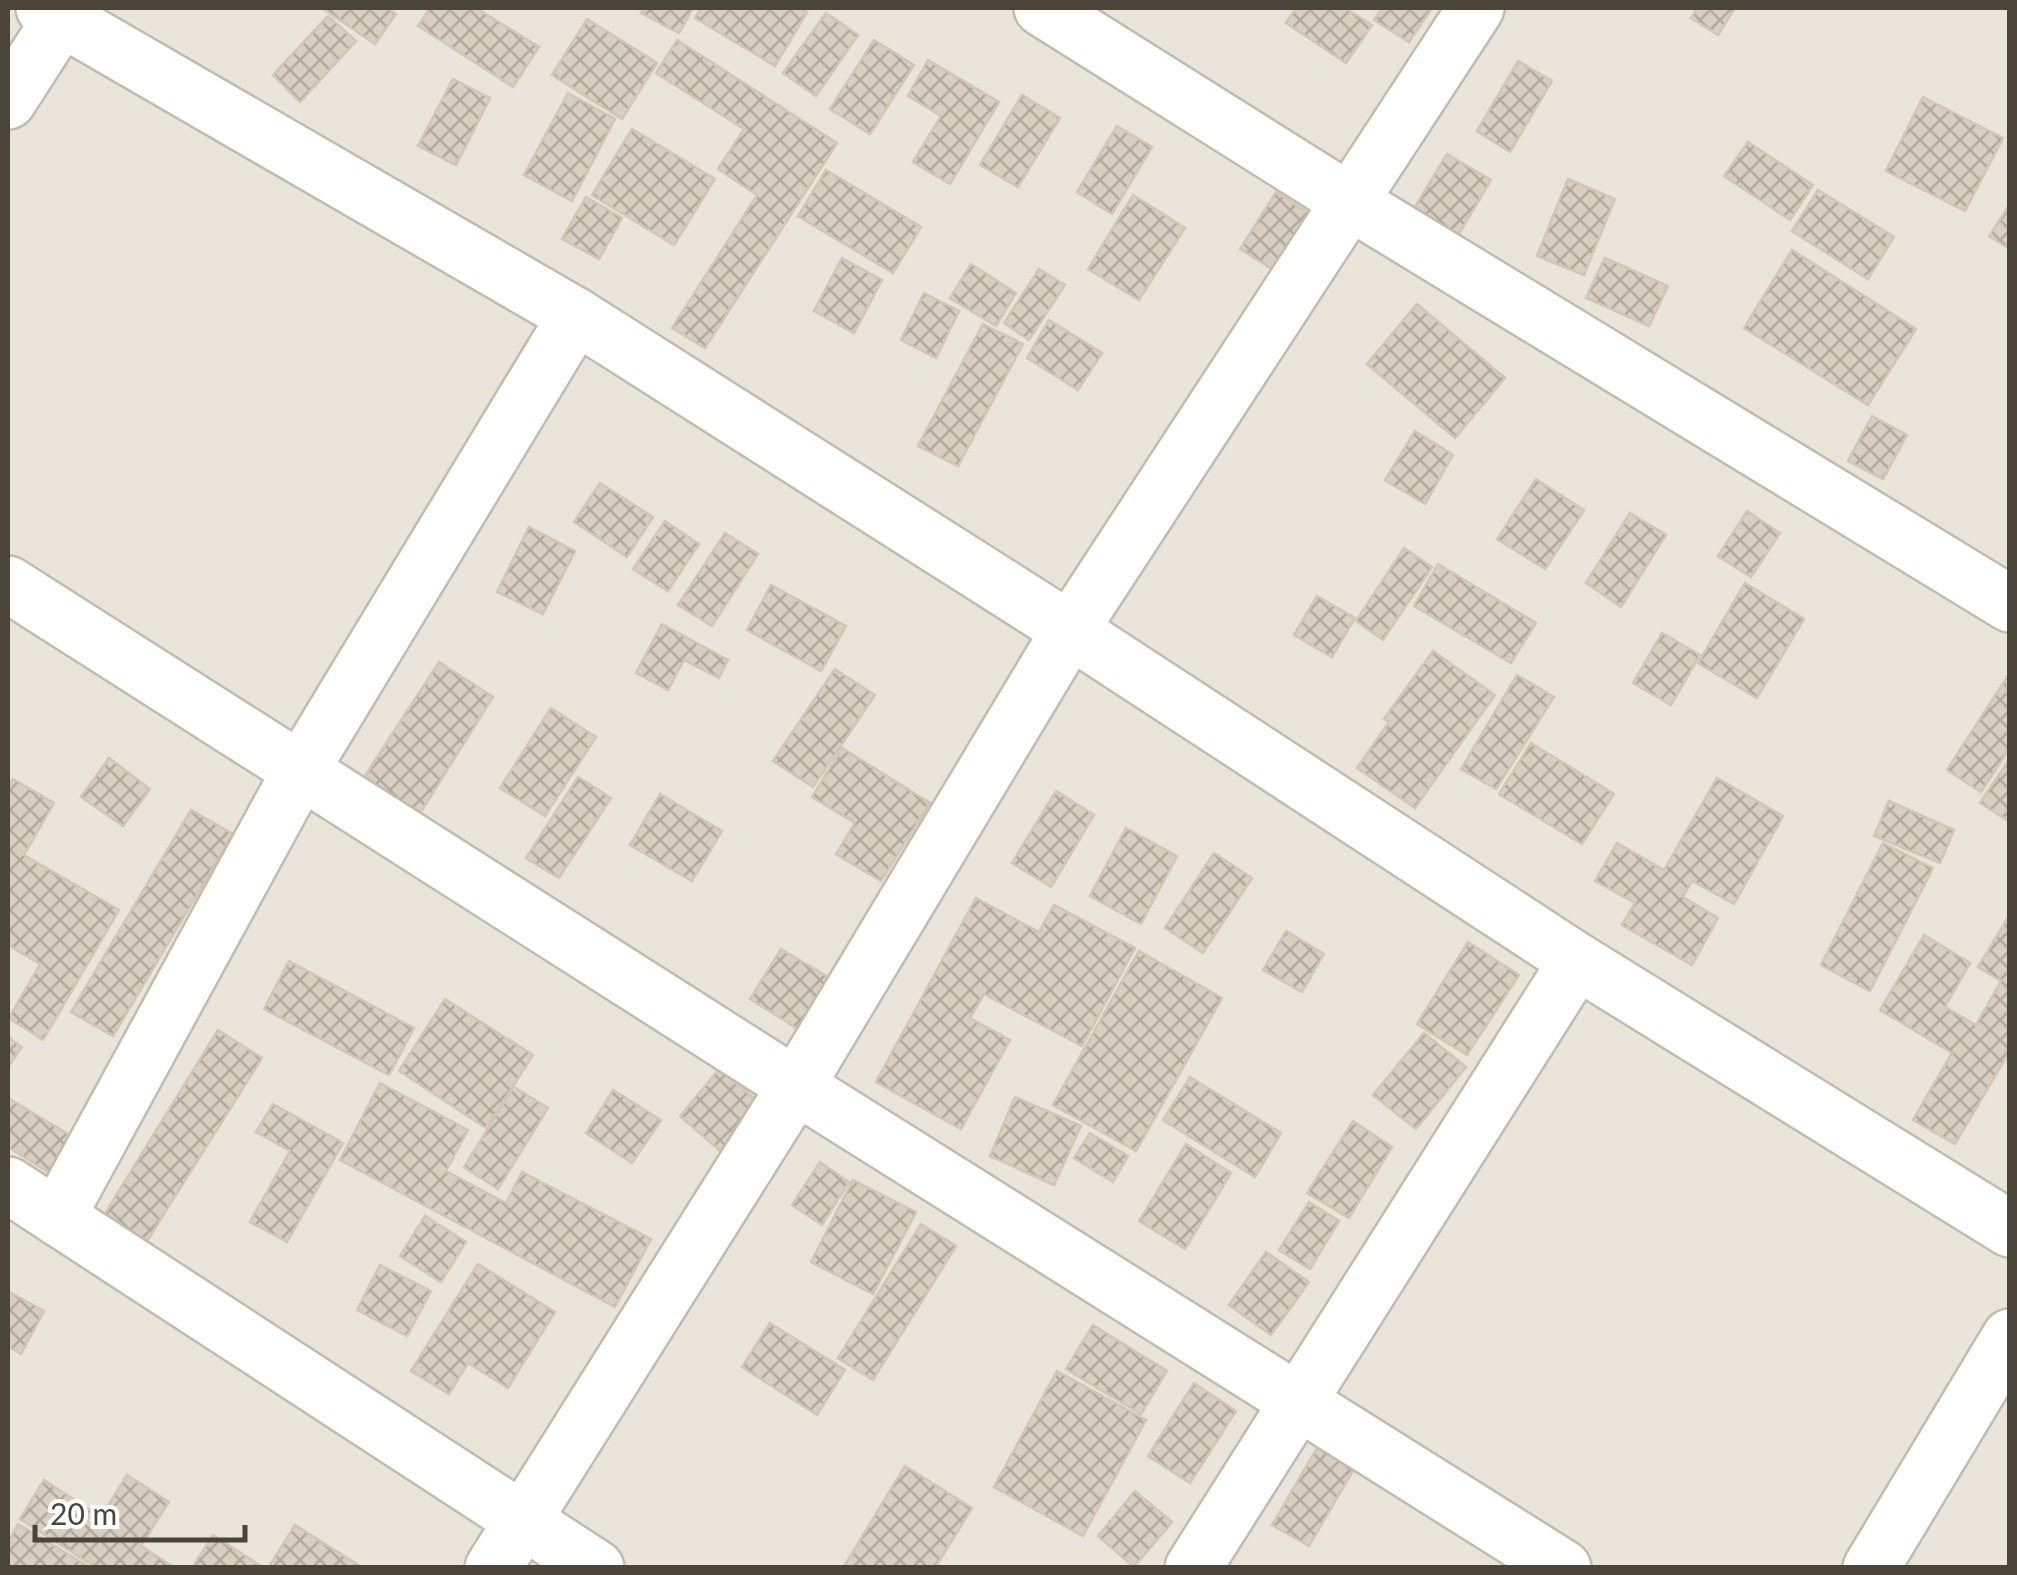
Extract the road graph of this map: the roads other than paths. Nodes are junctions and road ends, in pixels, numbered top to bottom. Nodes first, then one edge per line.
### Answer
1 (1042, 8) edge
2 (1476, 8) edge
3 (58, 11) edge
4 (8, 101) edge
5 (1352, 202) junction
6 (576, 316) junction
7 (8, 584) edge
8 (2010, 604) edge
9 (1070, 630) junction
10 (302, 768) junction
11 (1577, 961) junction
12 (796, 1086) junction
13 (8, 1185) edge
14 (57, 1217) junction
15 (2010, 1229) edge
16 (2010, 1337) edge
17 (1298, 1400) junction
18 (521, 1521) junction
19 (492, 1568) edge
20 (596, 1568) edge
21 (1192, 1568) edge
22 (1563, 1568) edge
23 (1870, 1568) edge

1 - 5 street
2 - 5 street
3 - 4 street
3 - 6 street
5 - 8 street
5 - 9 street
6 - 9 street
6 - 10 street
7 - 10 street
9 - 11 street
9 - 12 street
10 - 12 street
10 - 14 street
11 - 15 street
11 - 17 street
12 - 17 street
12 - 18 street
13 - 14 street
14 - 18 street
16 - 23 street
17 - 21 street
17 - 22 street
18 - 19 street
18 - 20 street

